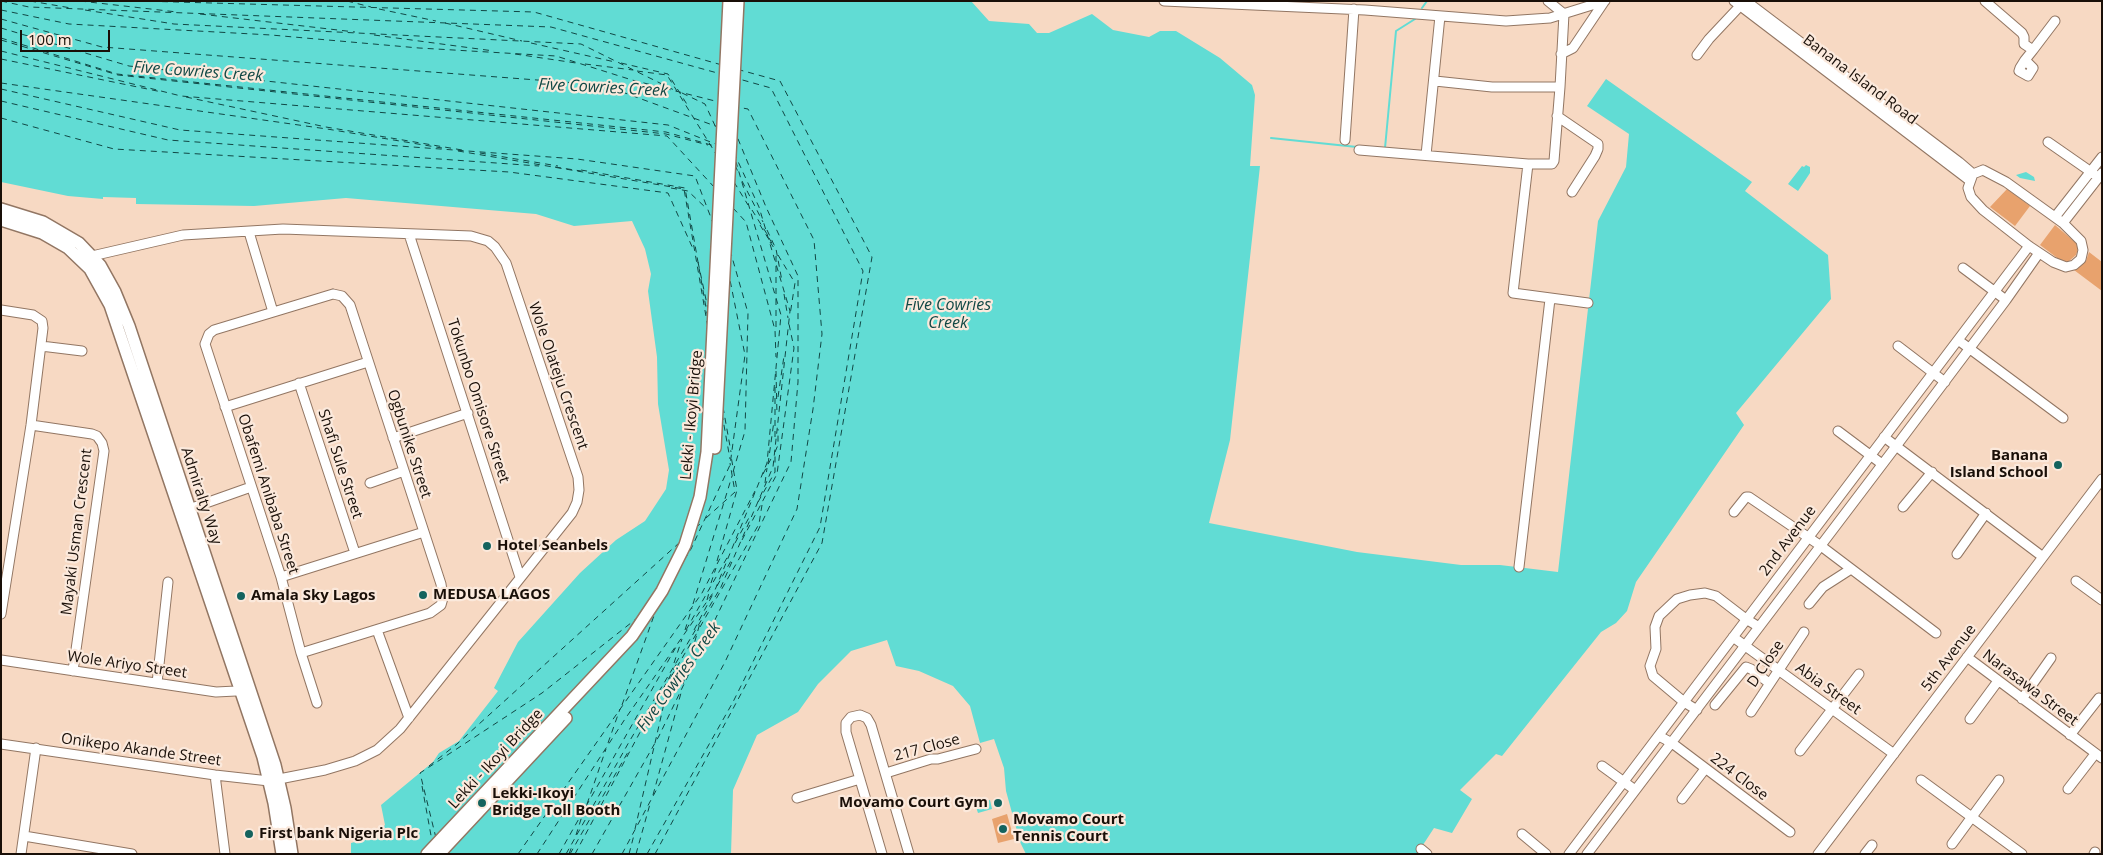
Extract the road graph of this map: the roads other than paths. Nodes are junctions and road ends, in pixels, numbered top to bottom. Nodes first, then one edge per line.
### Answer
1 (729, 1) edge
2 (738, 1) edge
3 (1164, 1) edge
4 (1548, 1) edge
5 (1985, 1) edge
6 (1222, 2) edge
7 (1605, 2) edge
8 (1740, 3) edge
9 (1366, 5) edge
10 (1354, 9) junction
11 (1564, 14) junction
12 (1440, 16) junction
13 (2055, 21) dead end
14 (2033, 50) junction
15 (1562, 54) junction
16 (1696, 55) dead end
17 (2025, 60) dead end
18 (1435, 81) junction
19 (1560, 87) junction
20 (1557, 116) junction
21 (1344, 140) dead end
22 (2048, 142) dead end
23 (1359, 150) dead end
24 (1426, 155) junction
25 (2102, 157) edge
26 (1528, 164) junction
27 (2091, 171) junction
28 (2100, 176) edge
29 (1971, 177) junction
30 (1572, 192) dead end
31 (1, 209) edge
32 (2055, 217) junction
33 (1, 220) edge
34 (2063, 223) junction
35 (249, 232) junction
36 (409, 234) junction
37 (2029, 246) junction
38 (2039, 253) junction
39 (92, 256) junction
40 (1963, 268) dead end
41 (1994, 292) junction
42 (1550, 299) junction
43 (2006, 300) junction
44 (1588, 303) dead end
45 (1, 310) edge
46 (273, 312) junction
47 (1958, 340) junction
48 (41, 346) junction
49 (1898, 346) dead end
50 (1970, 347) junction
51 (82, 351) dead end
52 (368, 362) junction
53 (1933, 373) junction
54 (1945, 382) junction
55 (299, 383) junction
56 (225, 407) junction
57 (468, 413) junction
58 (2063, 418) dead end
59 (31, 425) junction
60 (1838, 431) dead end
61 (1884, 437) junction
62 (393, 438) junction
63 (1897, 445) junction
64 (1870, 456) junction
65 (1882, 464) junction
66 (404, 471) junction
67 (1932, 472) junction
68 (2102, 479) edge
69 (370, 483) dead end
70 (251, 487) junction
71 (1903, 507) dead end
72 (190, 508) junction
73 (1734, 512) dead end
74 (1986, 514) junction
75 (424, 532) junction
76 (1808, 537) junction
77 (1821, 546) junction
78 (356, 553) junction
79 (1957, 554) dead end
80 (2043, 557) junction
81 (1518, 567) dead end
82 (1851, 569) junction
83 (280, 577) junction
84 (520, 577) junction
85 (2076, 581) dead end
86 (168, 582) dead end
87 (2102, 600) edge
88 (1809, 604) dead end
89 (1, 614) edge
90 (1746, 619) junction
91 (1759, 627) junction
92 (377, 630) junction
93 (1804, 632) dead end
94 (1936, 633) dead end
95 (1733, 637) junction
96 (1746, 645) junction
97 (301, 653) junction
98 (1967, 657) junction
99 (2051, 658) dead end
100 (1, 660) edge
101 (1779, 670) junction
102 (73, 671) junction
103 (1859, 674) dead end
104 (1998, 681) junction
105 (157, 683) junction
106 (1769, 683) junction
107 (245, 688) junction
108 (2099, 698) dead end
109 (2022, 699) junction
110 (1684, 702) junction
111 (317, 704) dead end
112 (1715, 705) dead end
113 (1832, 709) junction
114 (1697, 710) junction
115 (1751, 712) dead end
116 (409, 718) junction
117 (1970, 719) dead end
118 (2070, 735) junction
119 (1659, 736) junction
120 (1672, 743) junction
121 (1, 744) edge
122 (36, 748) junction
123 (976, 749) dead end
124 (1800, 751) dead end
125 (1894, 754) junction
126 (2098, 756) edge
127 (1602, 766) dead end
128 (1705, 768) junction
129 (886, 773) junction
130 (215, 775) junction
131 (860, 779) junction
132 (273, 780) junction
133 (1920, 780) dead end
134 (1999, 780) dead end
135 (1623, 783) junction
136 (2068, 789) dead end
137 (1635, 790) junction
138 (798, 798) dead end
139 (1682, 799) dead end
140 (1972, 817) junction
141 (1790, 832) dead end
142 (1522, 834) dead end
143 (24, 836) junction
144 (1952, 844) dead end
145 (1872, 845) dead end
146 (2020, 853) edge
147 (21, 854) edge
148 (132, 854) edge
149 (225, 854) edge
150 (282, 854) edge
151 (292, 854) edge
152 (427, 854) edge
153 (439, 854) edge
154 (882, 854) edge
155 (909, 854) edge
156 (1546, 854) edge
157 (1569, 854) edge
158 (1587, 854) edge
159 (1819, 854) edge
160 (1865, 854) edge

1 - 152 main road, Lekki - Ikoyi Bridge
2 - 153 main road, Lekki - Ikoyi Bridge
3 - 6 street
4 - 11 street
5 - 14 street
6 - 10 street
7 - 11 street
7 - 15 street
8 - 16 street
8 - 29 street, Banana Island Road
9 - 10 street
9 - 12 street
10 - 21 street
11 - 12 street
11 - 15 street
12 - 18 street
13 - 14 street
14 - 17 street
15 - 19 street
18 - 19 street
18 - 24 street
19 - 20 street
20 - 26 street
20 - 30 street
22 - 27 street
23 - 24 street
24 - 26 street
25 - 27 street
26 - 42 street
27 - 28 street
27 - 32 street
28 - 34 street
29 - 32 street
29 - 37 street
31 - 39 main road, Admiralty Way
32 - 34 street
33 - 107 main road, Admiralty Way
34 - 38 street
35 - 36 street, Wole Olateju Crescent
35 - 39 street, Wole Olateju Crescent
35 - 46 street
36 - 57 street, Tokunbo Omisore Street
36 - 84 street, Wole Olateju Crescent
37 - 38 street
37 - 41 street, 2nd Avenue
38 - 43 street, 2nd Avenue
39 - 72 main road, Admiralty Way
40 - 41 street
41 - 43 street
41 - 47 street, 2nd Avenue
42 - 44 street
42 - 81 street
43 - 50 street, 2nd Avenue
45 - 48 street
46 - 52 street, Ogbunike Street
46 - 56 street, Obafemi Anibaba Street
47 - 50 street
47 - 53 street, 2nd Avenue
48 - 51 street
48 - 59 street
49 - 53 street
50 - 54 street, 2nd Avenue
50 - 58 street
52 - 55 street
52 - 62 street, Ogbunike Street
53 - 54 street
53 - 61 street, 2nd Avenue
54 - 63 street, 2nd Avenue
55 - 56 street
55 - 78 street, Shafi Sule Street
56 - 70 street, Obafemi Anibaba Street
57 - 62 street
57 - 84 street, Tokunbo Omisore Street
59 - 89 street
59 - 102 street, Mayaki Usman Crescent
60 - 64 street
61 - 63 street
61 - 64 street, 2nd Avenue
62 - 66 street, Ogbunike Street
63 - 65 street, 2nd Avenue
63 - 67 street
64 - 65 street
64 - 76 street, 2nd Avenue
65 - 77 street, 2nd Avenue
66 - 69 street
66 - 75 street, Ogbunike Street
67 - 71 street
67 - 74 street
68 - 80 street, 5th Avenue
70 - 72 street
70 - 83 street, Obafemi Anibaba Street
72 - 107 main road, Admiralty Way
73 - 76 street
74 - 79 street
74 - 80 street
75 - 78 street
75 - 92 street, Ogbunike Street
76 - 77 street
76 - 90 street, 2nd Avenue
77 - 82 street
77 - 91 street, 2nd Avenue
78 - 83 street
80 - 98 street, 5th Avenue
82 - 88 street
82 - 94 street
83 - 97 street, Obafemi Anibaba Street
84 - 116 street, Wole Olateju Crescent
85 - 87 street
86 - 105 street
90 - 91 street
90 - 95 street, 2nd Avenue
90 - 110 street
91 - 96 street, 2nd Avenue
92 - 97 street
92 - 116 street
93 - 101 street, D Close
95 - 96 street, Abia Street
95 - 110 street, 2nd Avenue
96 - 101 street, Abia Street
96 - 114 street, 2nd Avenue
97 - 111 street, Obafemi Anibaba Street
98 - 104 street, Narasawa Street
98 - 125 street, 5th Avenue
99 - 109 street
100 - 102 street, Wole Ariyo Street
101 - 106 street, D Close
101 - 113 street, Abia Street
102 - 105 street, Wole Ariyo Street
103 - 113 street
104 - 109 street, Narasawa Street
104 - 117 street
105 - 107 street, Wole Ariyo Street
106 - 112 street
106 - 115 street, D Close
107 - 132 main road, Admiralty Way
108 - 118 street
109 - 118 street, Narasawa Street
110 - 114 street
110 - 119 street, 2nd Avenue
113 - 124 street
113 - 125 street, Abia Street
114 - 120 street, 2nd Avenue
116 - 132 street, Wole Olateju Crescent
118 - 126 street, Narasawa Street
119 - 120 street, 224 Close
119 - 135 street, 2nd Avenue
120 - 128 street, 224 Close
120 - 137 street, 2nd Avenue
121 - 122 street, Onikepo Akande Street
122 - 130 street, Onikepo Akande Street
122 - 143 street
123 - 129 street, 217 Close
125 - 159 street, 5th Avenue
126 - 136 street
127 - 135 street
128 - 139 street
128 - 141 street, 224 Close
129 - 131 street
129 - 155 street
130 - 132 street, Onikepo Akande Street
130 - 149 street
131 - 138 street
131 - 154 street
132 - 150 main road, Admiralty Way
132 - 151 main road, Admiralty Way
133 - 140 street
134 - 140 street
135 - 137 street
135 - 157 street, 2nd Avenue
137 - 158 street, 2nd Avenue
140 - 144 street
140 - 146 street
142 - 156 street
143 - 147 street
143 - 148 street
145 - 160 street

